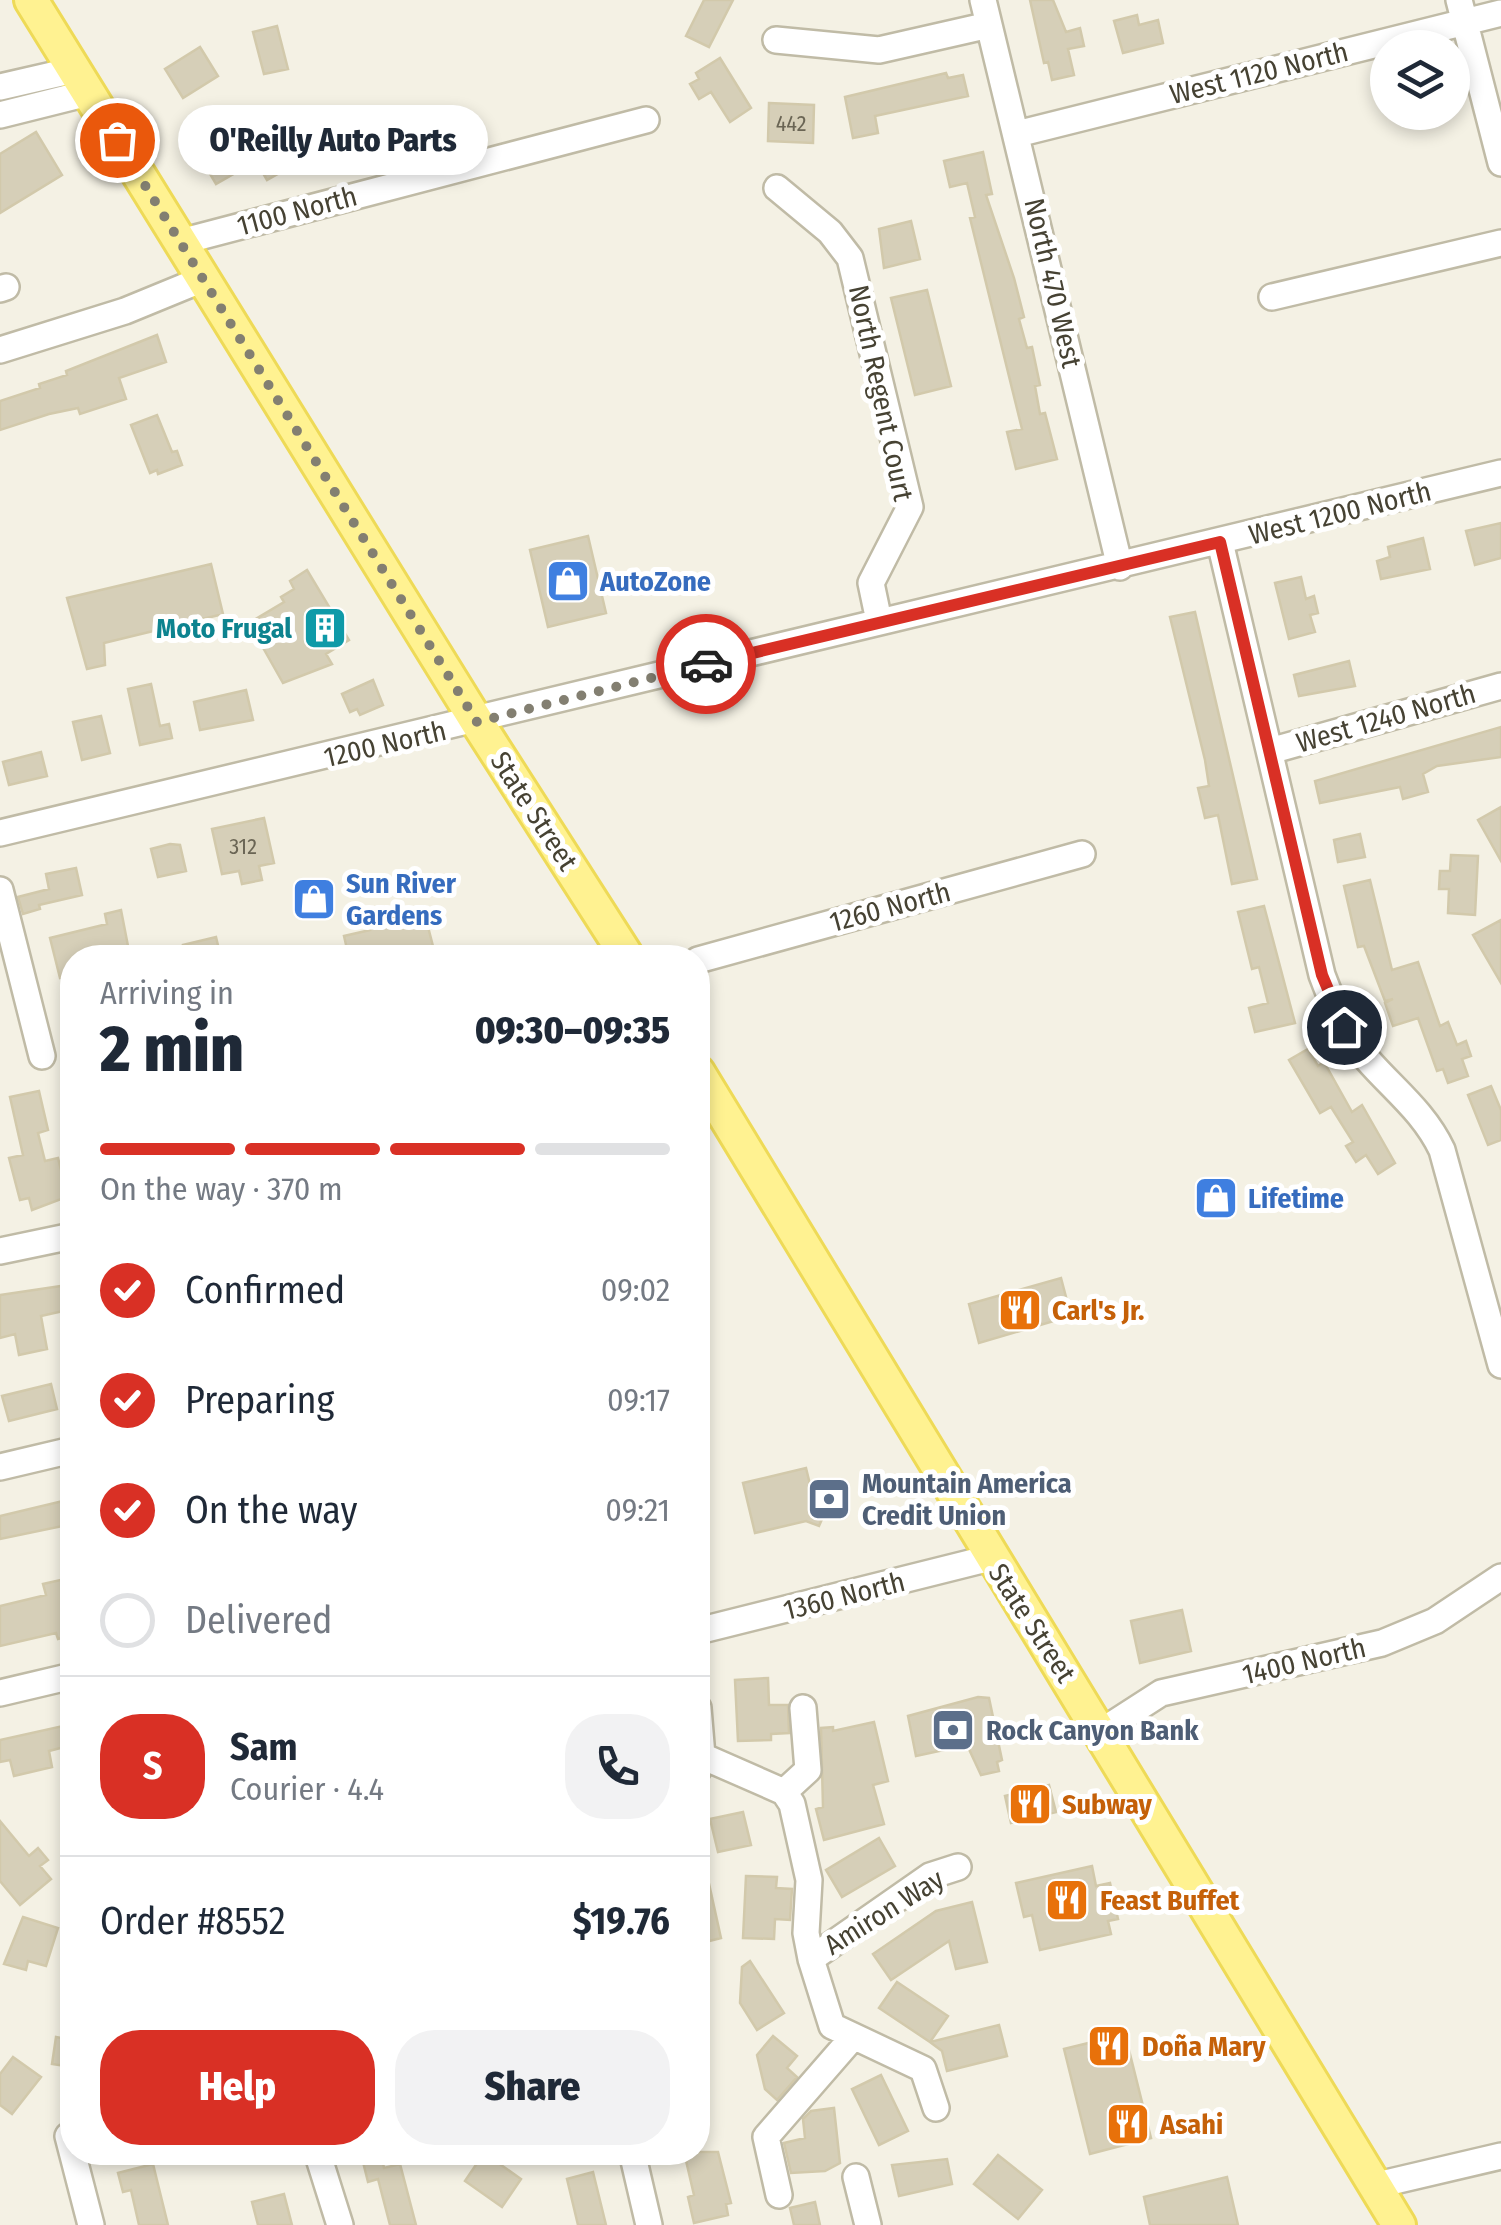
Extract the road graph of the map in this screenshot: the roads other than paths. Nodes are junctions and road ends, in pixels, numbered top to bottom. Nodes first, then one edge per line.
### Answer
1 (31, 0) edge
2 (1461, 11) edge
3 (986, 12) edge
4 (1501, 13) edge
5 (776, 40) dead end
6 (81, 82) junction
7 (0, 87) edge
8 (0, 115) edge
9 (646, 120) dead end
10 (1017, 134) junction
11 (1501, 163) edge
12 (777, 188) dead end
13 (180, 242) junction
14 (1501, 243) edge
15 (203, 280) junction
16 (1272, 297) dead end
17 (0, 350) edge
18 (1501, 473) edge
19 (1220, 542) junction
20 (1120, 567) junction
21 (879, 620) junction
22 (1501, 686) edge
23 (477, 722) junction
24 (1270, 752) junction
25 (0, 834) edge
26 (1082, 854) dead end
27 (0, 890) edge
28 (620, 945) edge
29 (710, 957) edge
30 (42, 1056) dead end
31 (710, 1092) edge
32 (60, 1238) edge
33 (0, 1251) edge
34 (1499, 1365) edge
35 (60, 1453) edge
36 (0, 1467) edge
37 (990, 1558) junction
38 (1501, 1576) edge
39 (710, 1628) edge
40 (60, 1679) edge
41 (0, 1693) edge
42 (804, 1708) dead end
43 (1102, 1731) junction
44 (710, 1766) edge
45 (784, 1792) junction
46 (958, 1868) dead end
47 (811, 1958) junction
48 (853, 2037) junction
49 (936, 2108) dead end
50 (1501, 2156) edge
51 (75, 2165) edge
52 (321, 2165) edge
53 (635, 2165) edge
54 (856, 2177) dead end
55 (1373, 2186) junction
56 (779, 2194) dead end
57 (90, 2225) edge
58 (340, 2225) edge
59 (650, 2225) edge
60 (868, 2225) edge
61 (1399, 2225) edge

1 - 6 main road, State Street
2 - 4 street, West 1120 North
2 - 10 street, West 1120 North
2 - 11 street
3 - 5 street
3 - 10 street, North 470 West
6 - 7 street
6 - 8 street
6 - 13 main road, State Street
9 - 13 street, 1100 North
10 - 20 street, North 470 West
12 - 21 street, North Regent Court
13 - 15 main road, State Street
14 - 16 street
15 - 17 street
15 - 23 main road, State Street
18 - 19 street, West 1200 North
19 - 20 street, West 1200 North
19 - 24 street
20 - 21 street, 1200 North
21 - 23 street, 1200 North
22 - 24 street, West 1240 North
23 - 25 street, 1200 North
23 - 28 main road, State Street
24 - 34 street
26 - 29 street, 1260 North
27 - 30 street
31 - 37 main road, State Street
32 - 33 street
35 - 36 street
37 - 39 street, 1360 North
37 - 43 main road, State Street
38 - 43 street, 1400 North
40 - 41 street
42 - 45 street
43 - 55 main road, State Street
44 - 45 street
45 - 47 street
46 - 47 street, Amiron Way
47 - 48 street
48 - 49 street
48 - 56 street
50 - 55 street
51 - 57 street
52 - 58 street
53 - 59 street
54 - 60 street
55 - 61 main road, State Street

